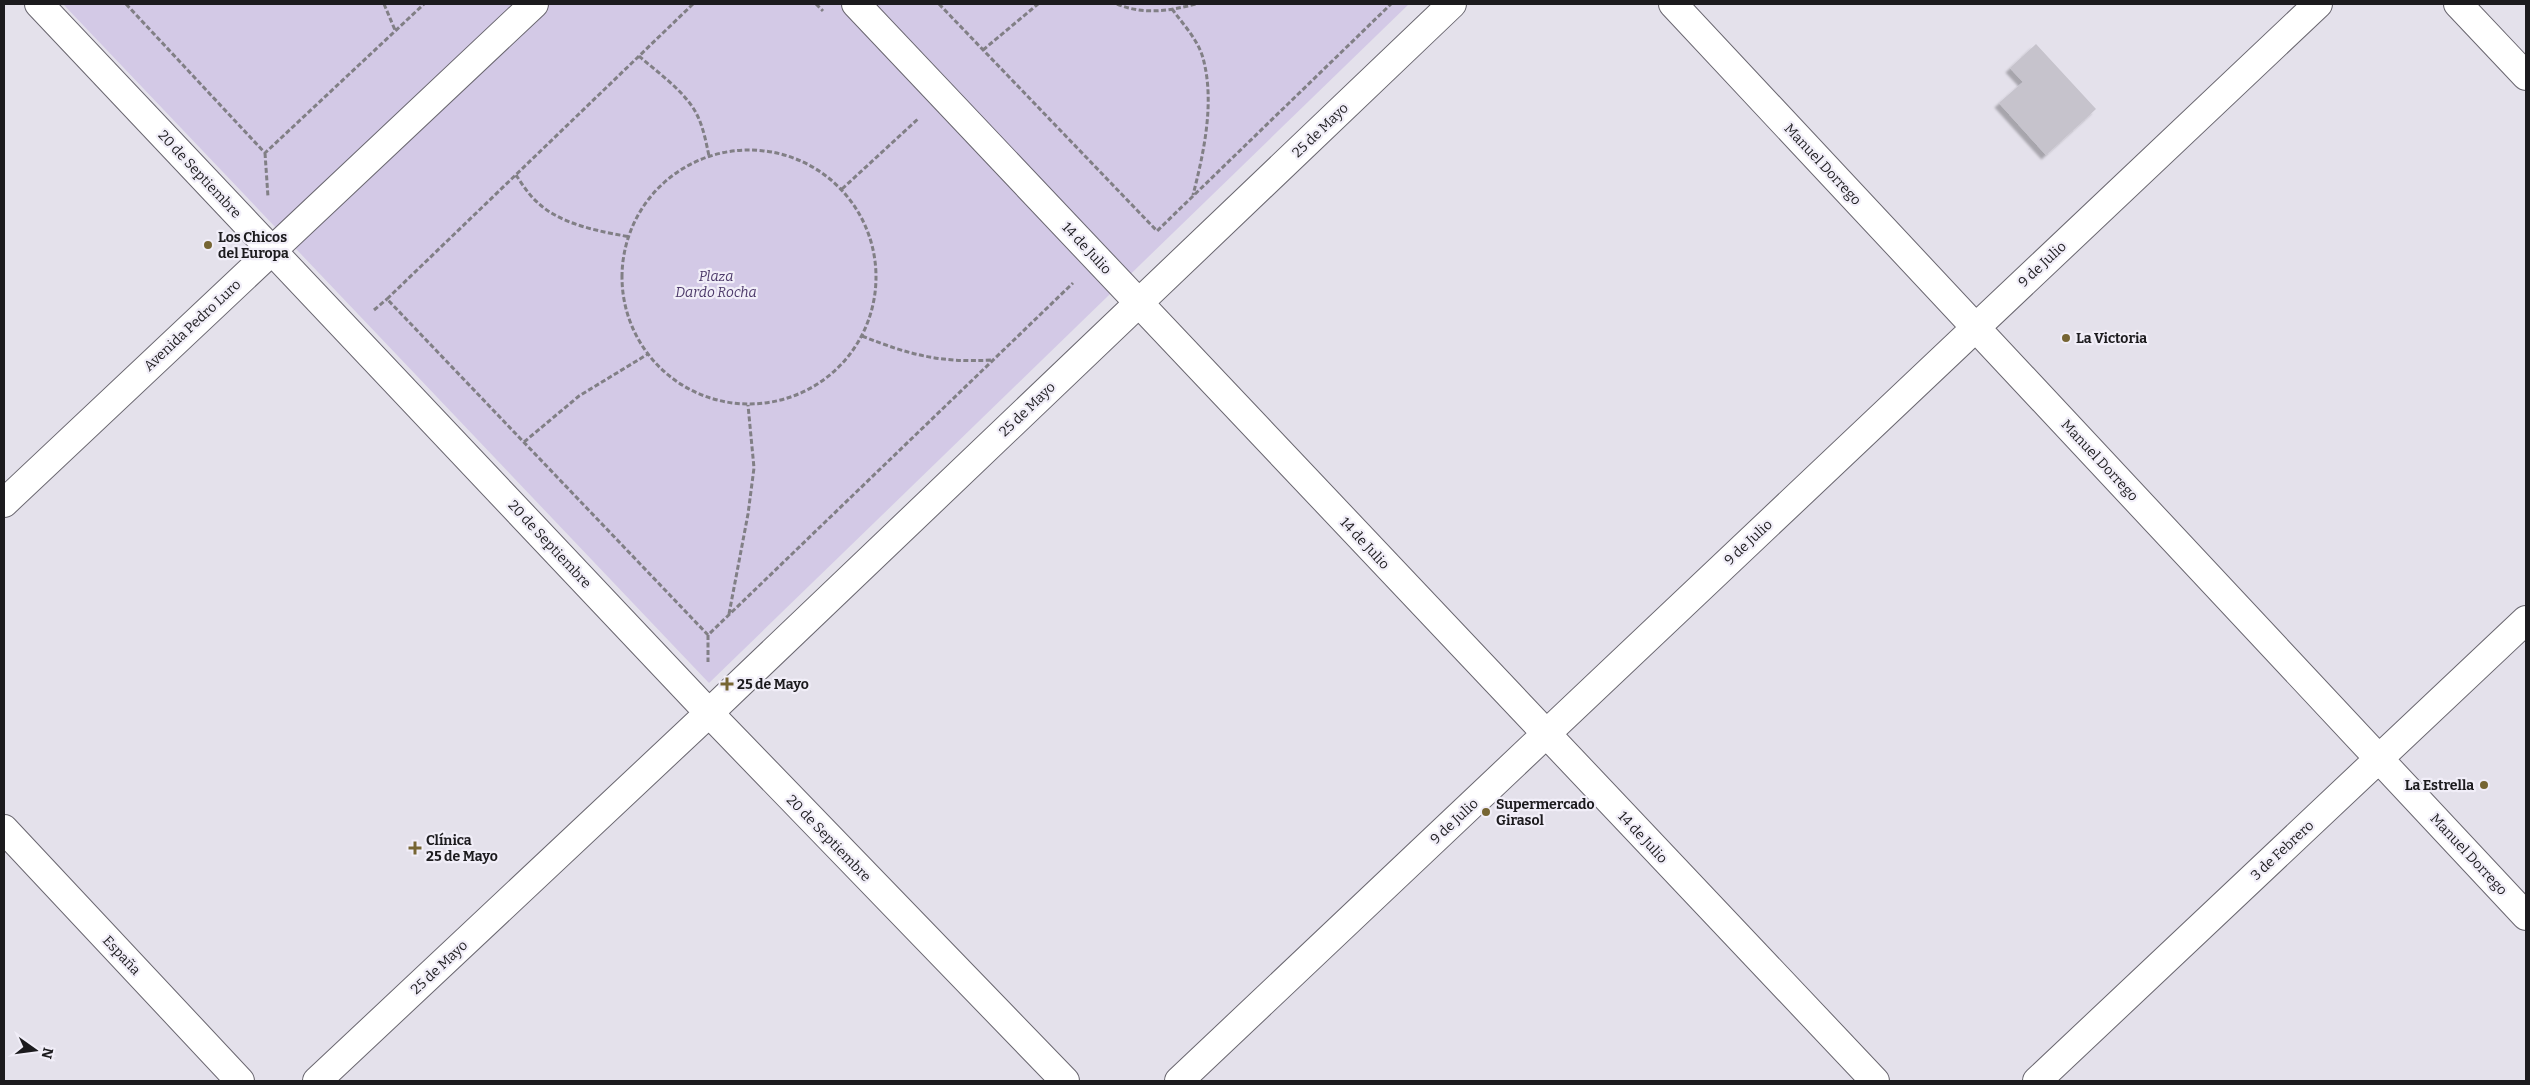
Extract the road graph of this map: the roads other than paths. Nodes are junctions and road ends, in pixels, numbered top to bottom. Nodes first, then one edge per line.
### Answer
1 (39, 4) edge
2 (534, 4) edge
3 (856, 4) edge
4 (1452, 4) edge
5 (1673, 4) edge
6 (2318, 4) edge
7 (2458, 4) edge
8 (2526, 76) edge
9 (272, 250) junction
10 (1139, 303) junction
11 (1976, 327) junction
12 (4, 502) edge
13 (2526, 620) edge
14 (709, 713) junction
15 (1546, 734) junction
16 (2379, 758) junction
17 (4, 829) edge
18 (2526, 916) edge
19 (240, 1081) edge
20 (317, 1081) edge
21 (1065, 1081) edge
22 (1179, 1081) edge
23 (1874, 1081) edge
24 (2037, 1081) edge

1 - 9 street, 20 de Septiembre
2 - 9 street, Avenida Pedro Luro
3 - 10 street, 14 de Julio
4 - 10 street, 25 de Mayo
5 - 11 street, Manuel Dorrego
6 - 11 street, 9 de Julio
7 - 8 street
9 - 12 street, Avenida Pedro Luro
9 - 14 street, 20 de Septiembre
10 - 14 street, 25 de Mayo
10 - 15 street, 14 de Julio
11 - 15 street, 9 de Julio
11 - 16 street, Manuel Dorrego
13 - 16 street, 3 de Febrero
14 - 20 street, 25 de Mayo
14 - 21 street, 20 de Septiembre
15 - 22 street, 9 de Julio
15 - 23 street, 14 de Julio
16 - 18 street, Manuel Dorrego
16 - 24 street, 3 de Febrero
17 - 19 street, España

